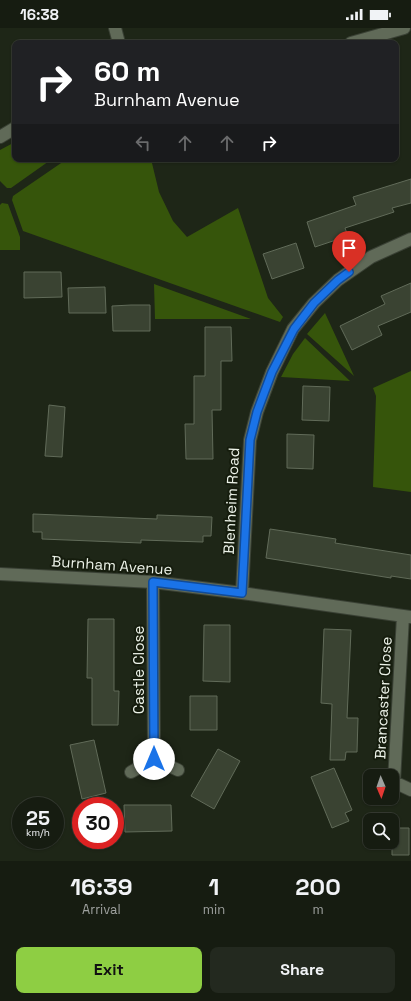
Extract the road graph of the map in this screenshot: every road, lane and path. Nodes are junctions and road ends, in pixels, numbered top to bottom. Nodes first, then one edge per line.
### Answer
1 (115, 28) edge
2 (404, 28) edge
3 (117, 40) edge
4 (362, 40) edge
5 (12, 130) edge
6 (0, 136) edge
7 (411, 239) edge
8 (0, 574) edge
9 (153, 582) junction
10 (242, 593) junction
11 (407, 616) edge
12 (154, 759) junction
13 (394, 769) edge
14 (178, 770) dead end
15 (132, 772) dead end
16 (399, 785) edge
17 (411, 790) edge

1 - 3 street
2 - 4 street
5 - 6 street
7 - 10 street, Blenheim Road
8 - 9 street, Burnham Avenue
9 - 10 street, Burnham Avenue
9 - 12 street, Castle Close
10 - 11 street, Burnham Avenue
11 - 13 street, Brancaster Close
12 - 14 street
12 - 15 street
16 - 17 street, Brancaster Close

